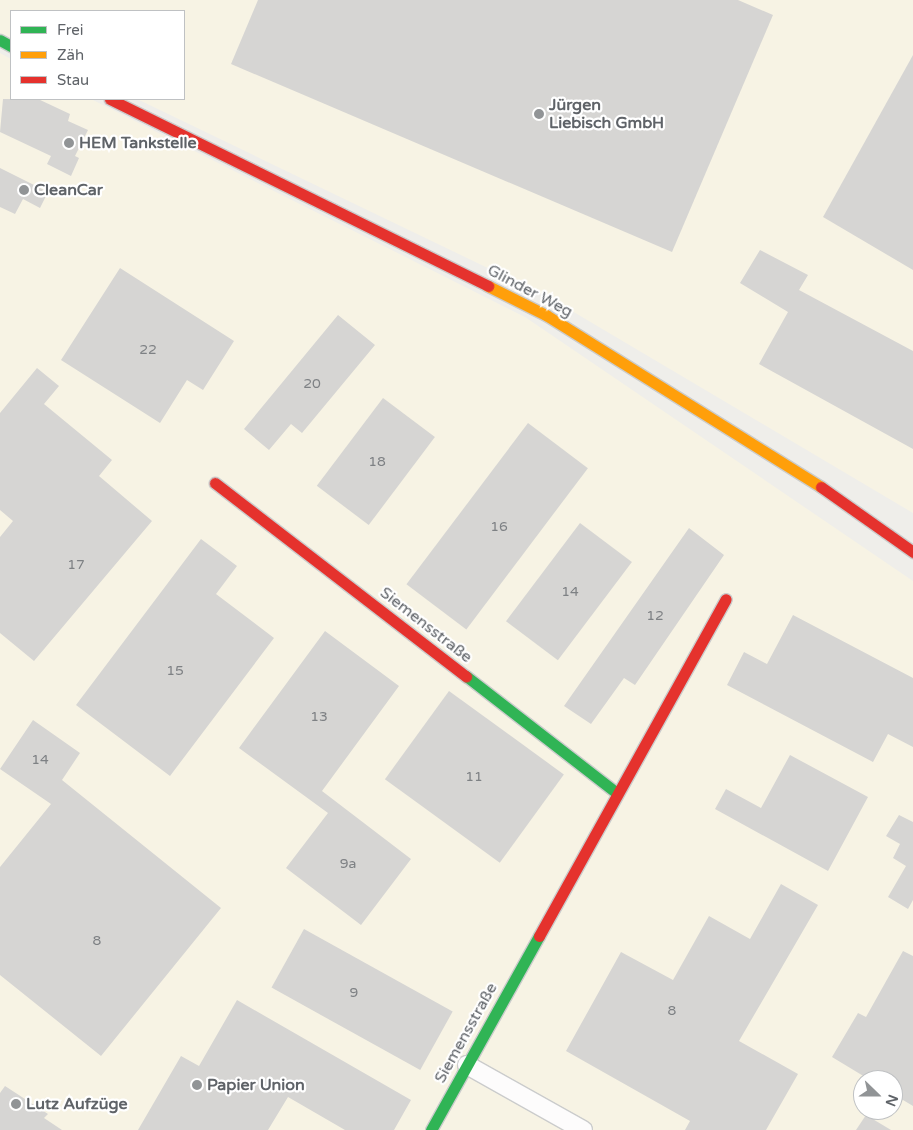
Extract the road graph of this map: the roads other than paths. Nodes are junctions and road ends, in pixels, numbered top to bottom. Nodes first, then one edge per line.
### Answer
1 (112, 100) edge
2 (215, 483) dead end
3 (913, 552) edge
4 (726, 599) dead end
5 (617, 793) junction
6 (467, 1065) junction
7 (431, 1130) edge
8 (583, 1130) edge

1 - 3 street, Glinder Weg
2 - 5 street, Siemensstraße
4 - 5 street, Siemensstraße
5 - 6 street, Siemensstraße
6 - 7 street, Siemensstraße
6 - 8 street

